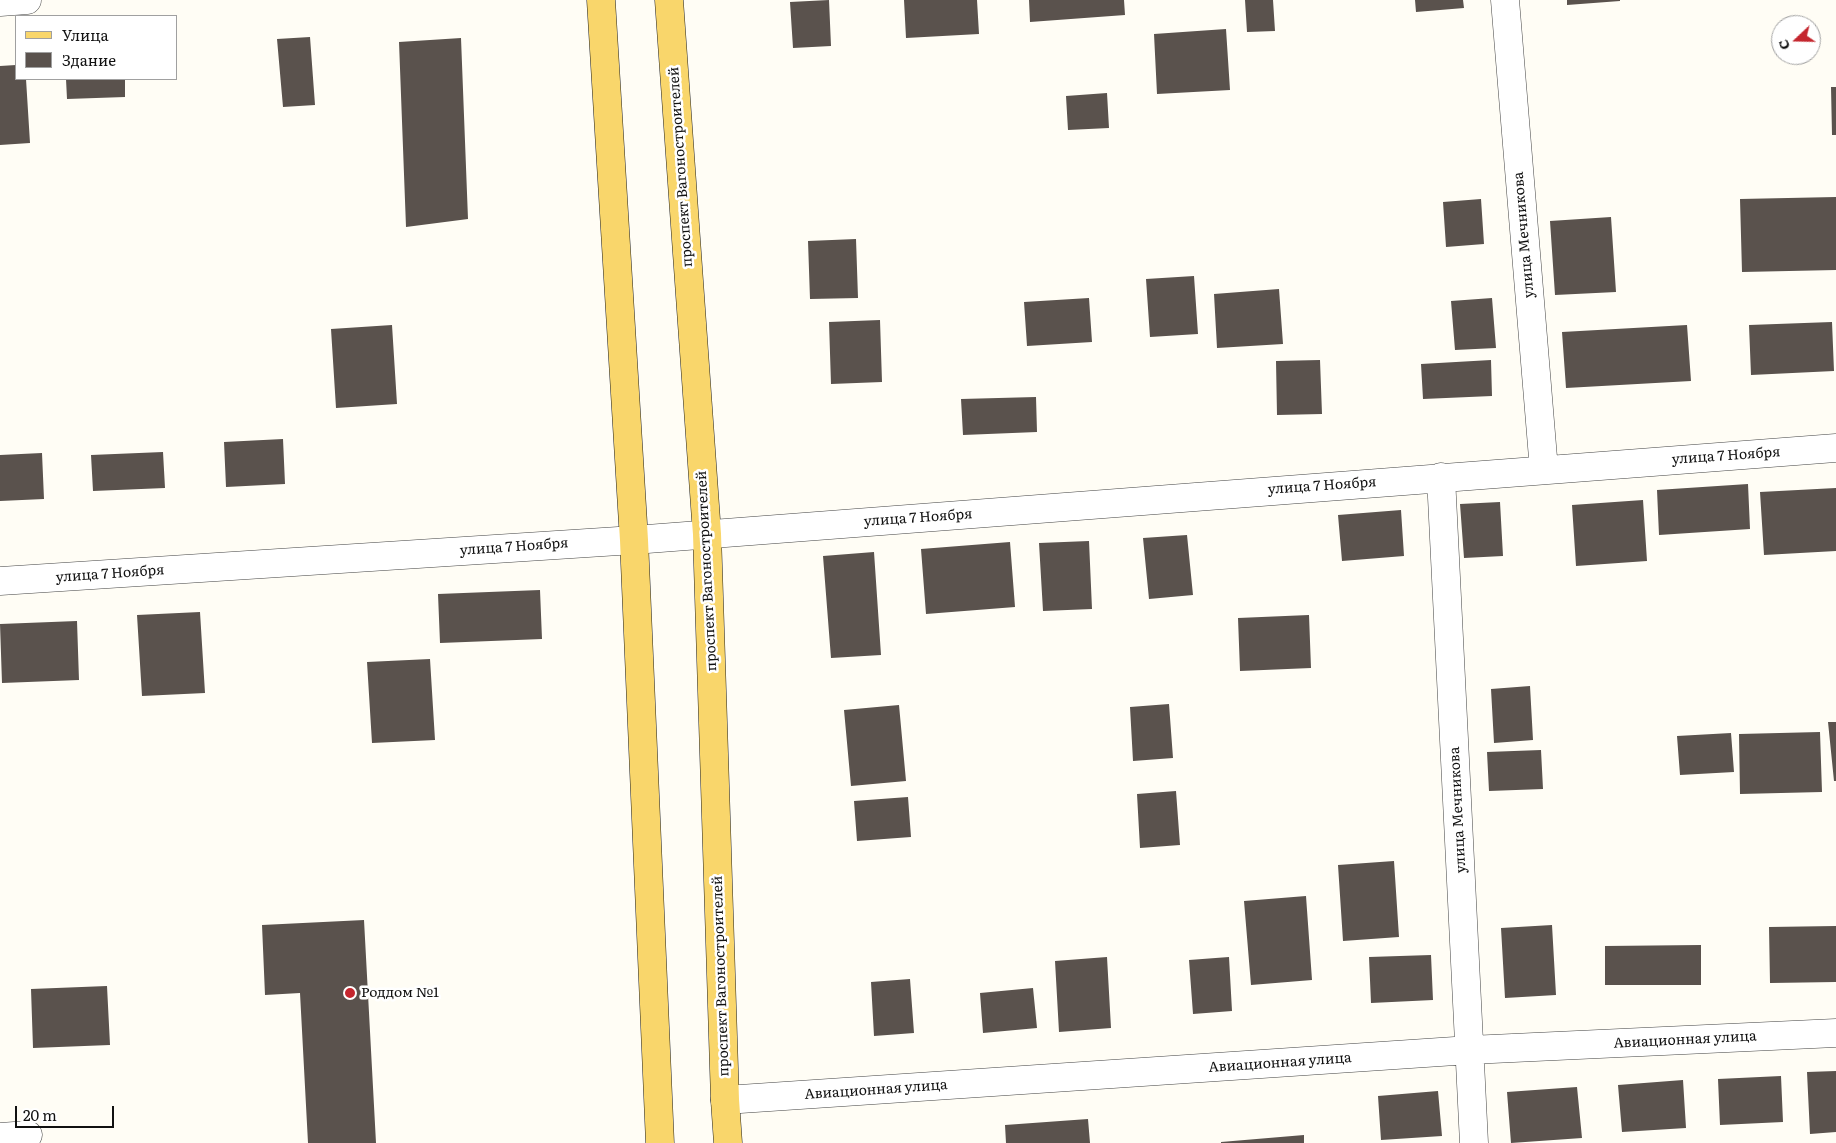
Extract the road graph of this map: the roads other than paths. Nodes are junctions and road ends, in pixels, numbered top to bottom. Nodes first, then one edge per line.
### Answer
1 (27, 0) edge
2 (601, 0) edge
3 (669, 0) edge
4 (1505, 0) edge
5 (0, 2) edge
6 (1836, 448) edge
7 (1544, 470) junction
8 (1441, 477) junction
9 (708, 534) junction
10 (634, 540) junction
11 (0, 581) edge
12 (1836, 1033) edge
13 (1470, 1050) junction
14 (725, 1100) junction
15 (28, 1135) dead end
16 (0, 1137) edge
17 (660, 1143) edge
18 (728, 1143) edge
19 (1474, 1143) edge

1 - 5 street
2 - 10 main road
3 - 9 main road, проспект Вагоностроителей
4 - 7 street, улица Мечникова
6 - 7 street, улица 7 Ноября
7 - 8 street, улица 7 Ноября
8 - 9 street, улица 7 Ноября
8 - 13 street, улица Мечникова
9 - 10 street, улица 7 Ноября
9 - 14 main road, проспект Вагоностроителей
10 - 11 street, улица 7 Ноября
10 - 17 main road
12 - 13 street, Авиационная улица
13 - 14 street, Авиационная улица
13 - 19 street, улица Мечникова
14 - 18 main road, проспект Вагоностроителей
15 - 16 street

